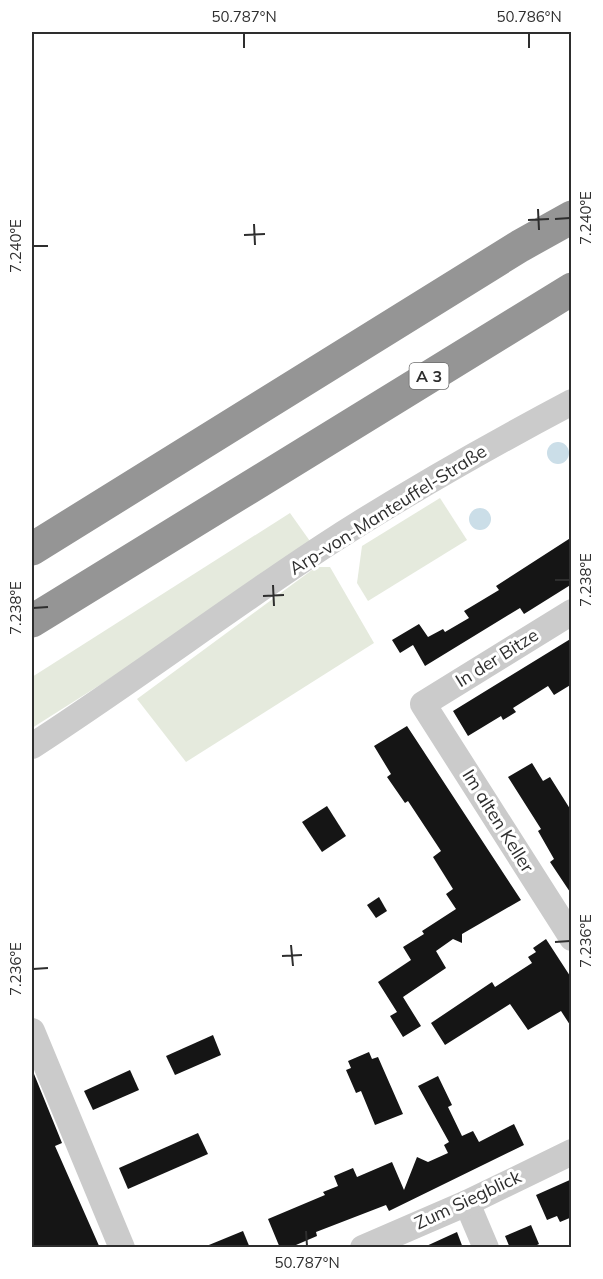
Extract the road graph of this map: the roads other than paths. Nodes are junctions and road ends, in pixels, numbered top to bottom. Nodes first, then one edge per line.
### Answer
1 (572, 217) edge
2 (572, 288) edge
3 (572, 402) edge
4 (32, 549) edge
5 (572, 612) edge
6 (32, 621) edge
7 (423, 704) joint
8 (32, 746) edge
9 (572, 938) edge
10 (32, 1032) edge
11 (572, 1152) edge
12 (466, 1203) junction
13 (122, 1248) edge
14 (363, 1248) edge
15 (486, 1248) edge

1 - 4 highway
2 - 6 highway, A 3
3 - 8 street, Arp-von-Manteuffel-Straße
5 - 7 street, In der Bitze
7 - 9 street, Im alten Keller
10 - 13 street
11 - 12 street, Zum Siegblick
12 - 14 street, Zum Siegblick
12 - 15 street

